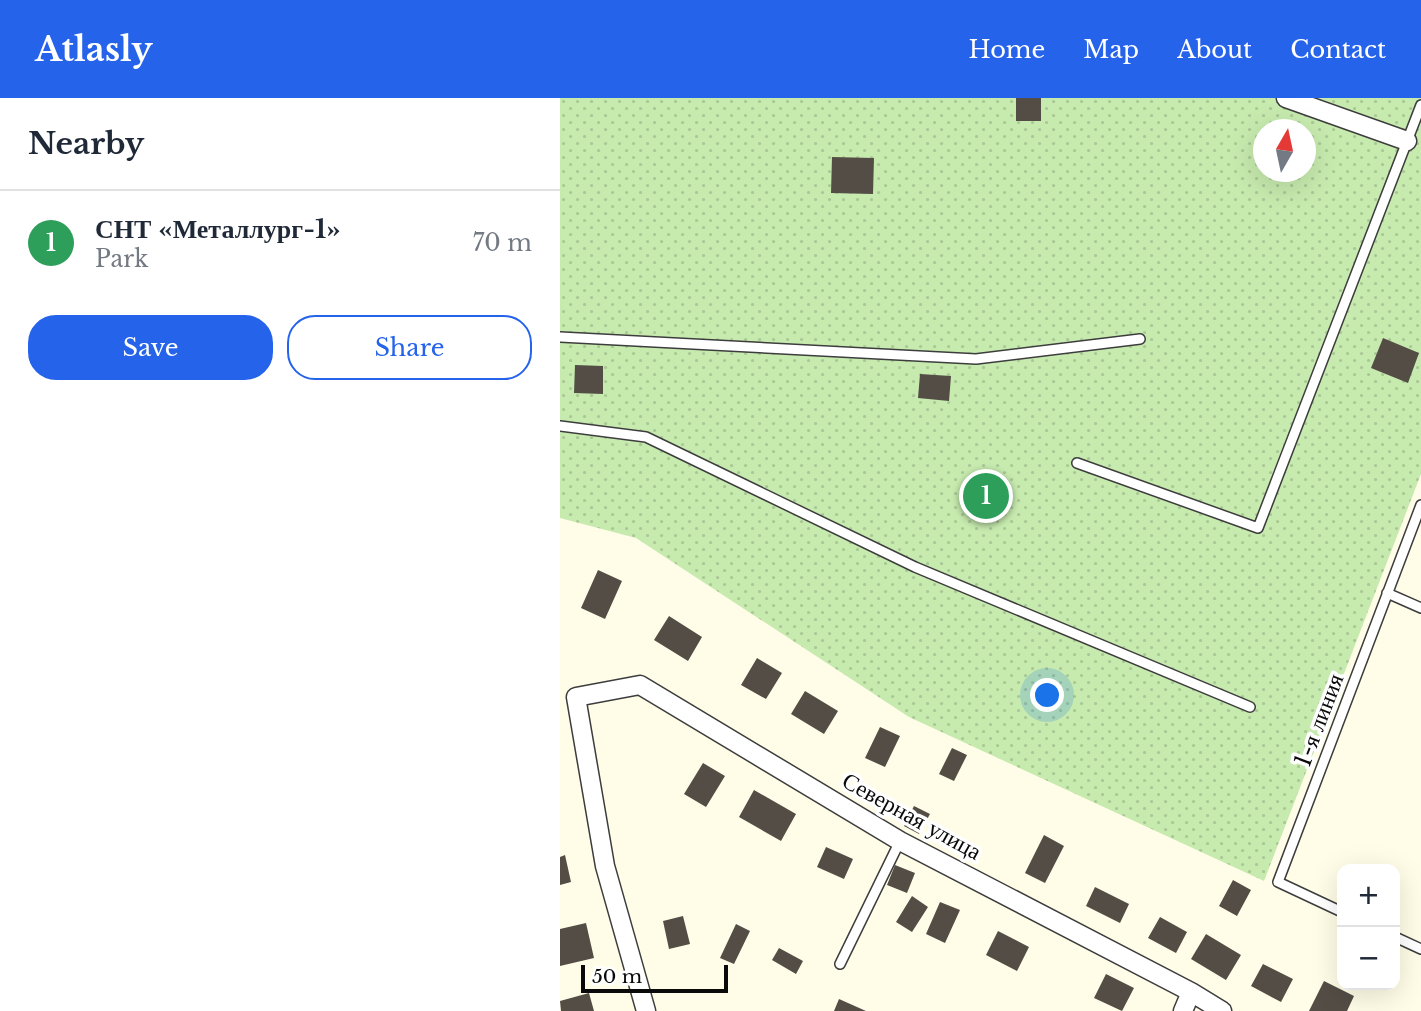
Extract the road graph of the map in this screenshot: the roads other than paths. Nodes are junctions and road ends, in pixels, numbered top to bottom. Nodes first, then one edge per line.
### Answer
1 (1286, 98) edge
2 (1421, 105) edge
3 (1407, 141) junction
4 (560, 337) edge
5 (1140, 339) dead end
6 (560, 426) edge
7 (1077, 463) dead end
8 (1421, 505) edge
9 (1387, 593) junction
10 (1421, 607) edge
11 (1250, 707) dead end
12 (900, 841) junction
13 (1337, 910) edge
14 (1400, 939) edge
15 (1421, 949) edge
16 (840, 964) dead end
17 (1191, 992) junction
18 (646, 1011) edge
19 (1183, 1011) edge
20 (1222, 1011) edge

1 - 3 street
2 - 3 lane
3 - 7 lane
4 - 5 lane
6 - 11 lane
8 - 9 lane, 1-я линия
9 - 10 lane
9 - 13 lane, 1-я линия
12 - 16 lane
12 - 17 street, Северная улица
12 - 18 street, Северная улица
14 - 15 lane
17 - 19 street
17 - 20 street, Северная улица

